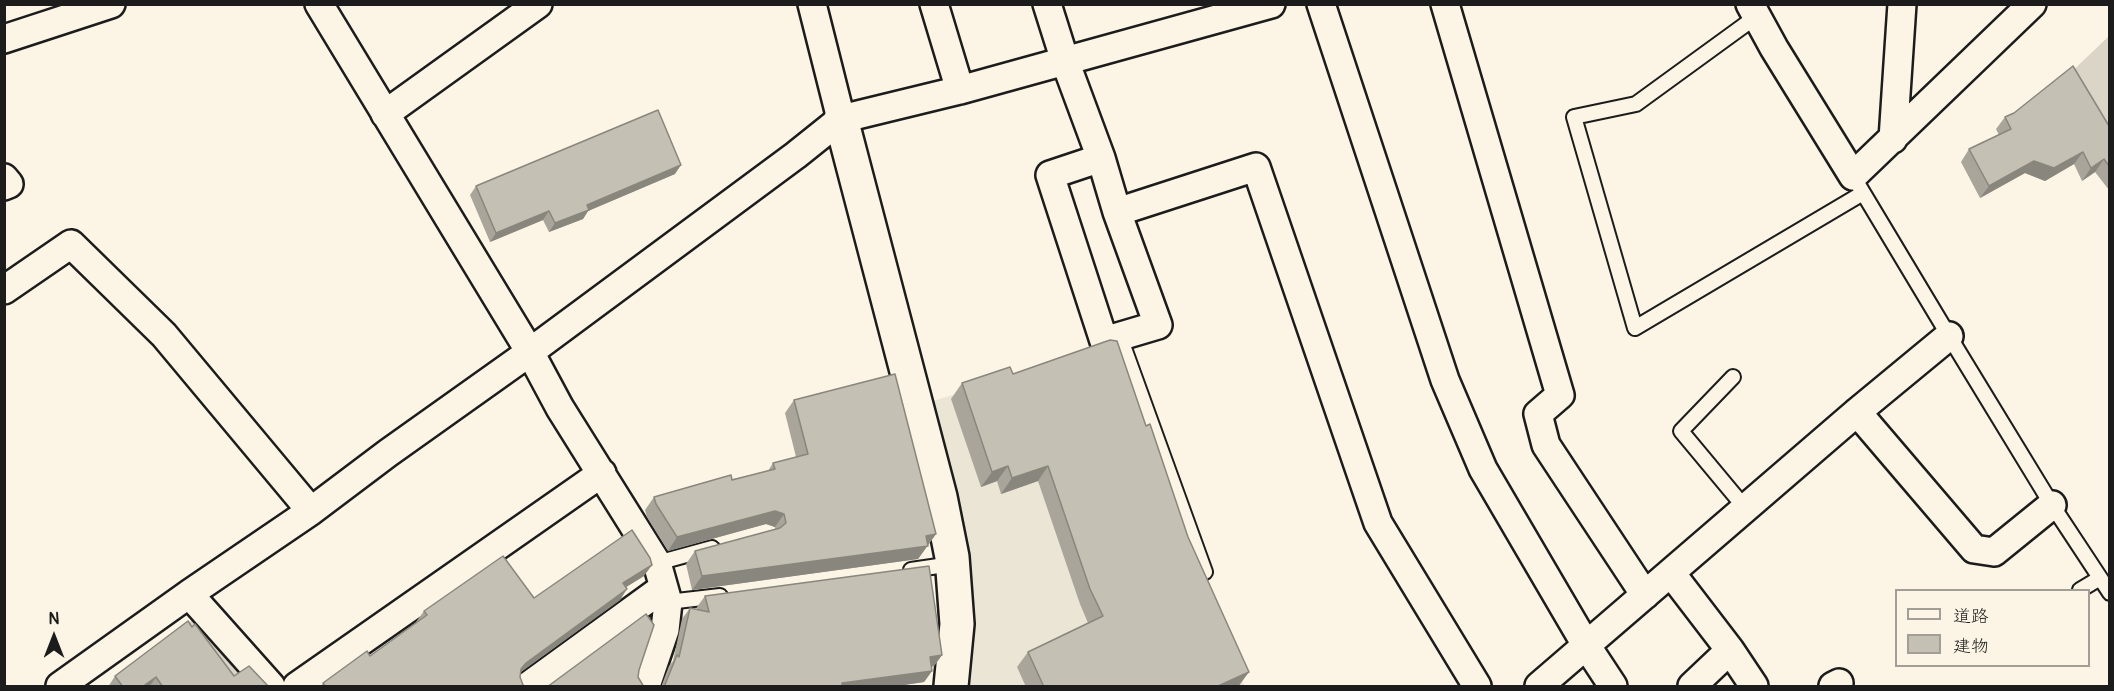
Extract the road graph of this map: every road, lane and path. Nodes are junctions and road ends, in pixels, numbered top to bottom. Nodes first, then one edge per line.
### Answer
1 (111, 4) edge
2 (538, 4) edge
3 (812, 4) edge
4 (934, 4) edge
5 (1047, 4) edge
6 (1272, 4) edge
7 (1321, 4) edge
8 (1445, 4) edge
9 (1902, 4) edge
10 (2032, 4) edge
11 (326, 7) edge
12 (1754, 10) edge
13 (4, 39) edge
14 (1065, 61) junction
15 (960, 90) junction
16 (385, 114) junction
17 (841, 119) junction
18 (1893, 139) junction
19 (1101, 158) junction
20 (4, 178) edge
21 (1858, 185) junction
22 (4, 186) edge
23 (1117, 212) junction
24 (4, 290) edge
25 (1949, 336) junction
26 (1120, 337) junction
27 (530, 352) junction
28 (1733, 377) dead end
29 (1857, 412) junction
30 (602, 473) junction
31 (2052, 505) junction
32 (1746, 508) junction
33 (311, 511) junction
34 (723, 545) edge
35 (952, 564) junction
36 (897, 572) edge
37 (1205, 572) edge
38 (1671, 573) junction
39 (2100, 578) junction
40 (663, 584) junction
41 (2083, 589) edge
42 (737, 593) edge
43 (2109, 593) edge
44 (189, 594) junction
45 (1645, 595) junction
46 (1586, 645) junction
47 (1730, 650) junction
48 (60, 687) edge
49 (271, 687) edge
50 (297, 687) edge
51 (528, 687) edge
52 (646, 687) edge
53 (951, 687) edge
54 (1478, 687) edge
55 (1539, 687) edge
56 (1613, 687) edge
57 (1692, 687) edge
58 (1754, 687) edge

1 - 13 street
2 - 16 street
3 - 17 street
4 - 15 street
5 - 14 street
6 - 14 street
7 - 46 street
8 - 45 street
9 - 18 street
10 - 18 street
11 - 16 street
12 - 21 street
12 - 21 lane
14 - 15 street
14 - 19 street
15 - 17 street
16 - 27 street
17 - 27 street
17 - 35 street
18 - 21 street
19 - 23 street
19 - 26 street
20 - 22 street
21 - 25 lane
23 - 26 street
23 - 54 street
24 - 33 street
25 - 29 street
25 - 31 lane
26 - 37 lane
27 - 30 street
27 - 33 street
28 - 32 lane
29 - 31 street
29 - 32 street
30 - 40 street
30 - 50 street
31 - 39 lane
32 - 38 street
33 - 44 street
34 - 40 lane
35 - 36 lane
35 - 53 street
38 - 45 street
38 - 47 street
39 - 41 lane
39 - 43 lane
40 - 42 lane
40 - 51 street
40 - 52 street
44 - 48 street
44 - 49 street
45 - 46 street
46 - 55 street
46 - 56 street
47 - 57 street
47 - 58 street

